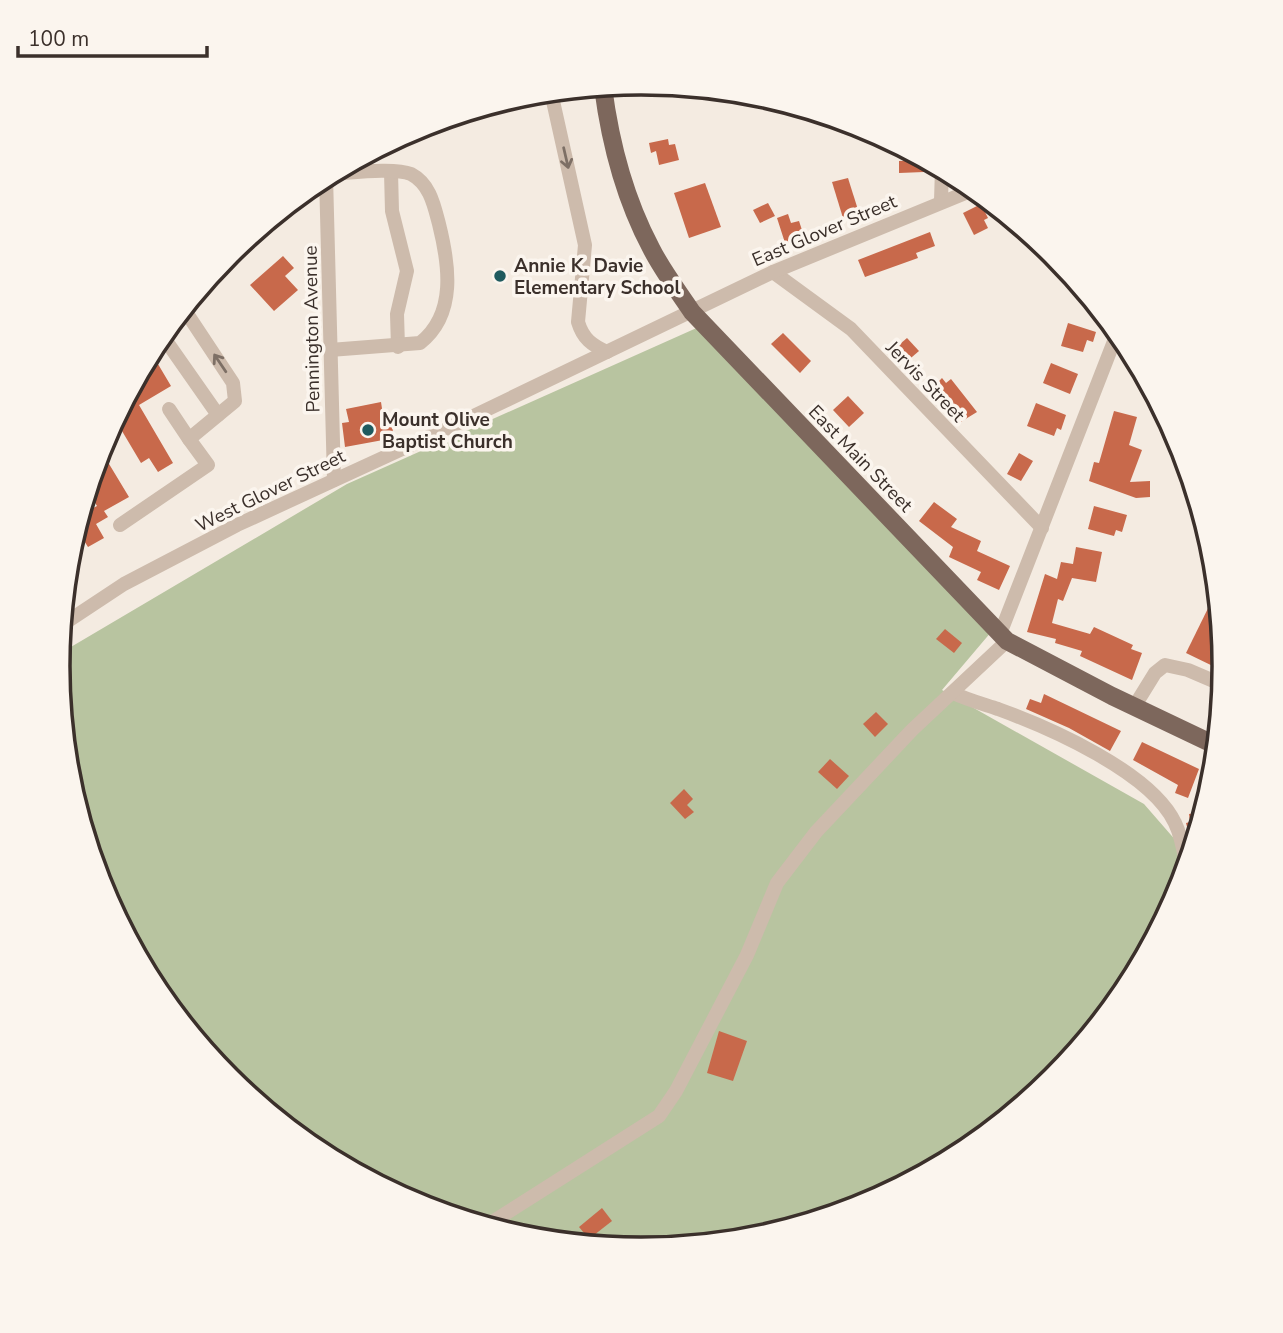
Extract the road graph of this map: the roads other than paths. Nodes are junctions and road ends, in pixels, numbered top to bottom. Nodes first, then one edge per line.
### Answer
1 (605, 96) edge
2 (553, 102) edge
3 (391, 172) junction
4 (353, 174) edge
5 (942, 181) edge
6 (328, 189) edge
7 (962, 193) edge
8 (941, 201) junction
9 (772, 272) junction
10 (692, 312) junction
11 (189, 317) edge
12 (1113, 344) edge
13 (169, 345) edge
14 (398, 347) junction
15 (330, 350) junction
16 (607, 352) junction
17 (169, 410) dead end
18 (218, 415) junction
19 (189, 439) junction
20 (334, 480) junction
21 (120, 526) dead end
22 (1042, 528) junction
23 (72, 618) edge
24 (1004, 637) junction
25 (1213, 681) edge
26 (953, 693) junction
27 (1134, 707) junction
28 (1208, 742) edge
29 (1184, 847) edge
30 (496, 1219) edge

1 - 10 main road, East Main Street
2 -> 16 street
3 - 4 street
3 - 14 street
3 - 14 street
5 - 8 street
6 - 15 street, Pennington Avenue
7 - 8 street, East Glover Street
8 - 9 street, East Glover Street
9 - 10 street, East Glover Street
9 - 22 street, Jervis Street
10 - 16 street, West Glover Street
10 - 24 main road, East Main Street
18 -> 11 street
12 - 22 street
13 - 18 street
14 - 15 street
15 - 20 street, Pennington Avenue
16 - 20 street, West Glover Street
17 - 19 street
18 - 19 street
19 - 21 street
20 - 23 street, West Glover Street
22 - 24 street
24 - 26 street
24 - 27 main road, East Main Street
25 - 27 street
26 - 29 street
26 - 30 street
27 - 28 main road, East Main Street

